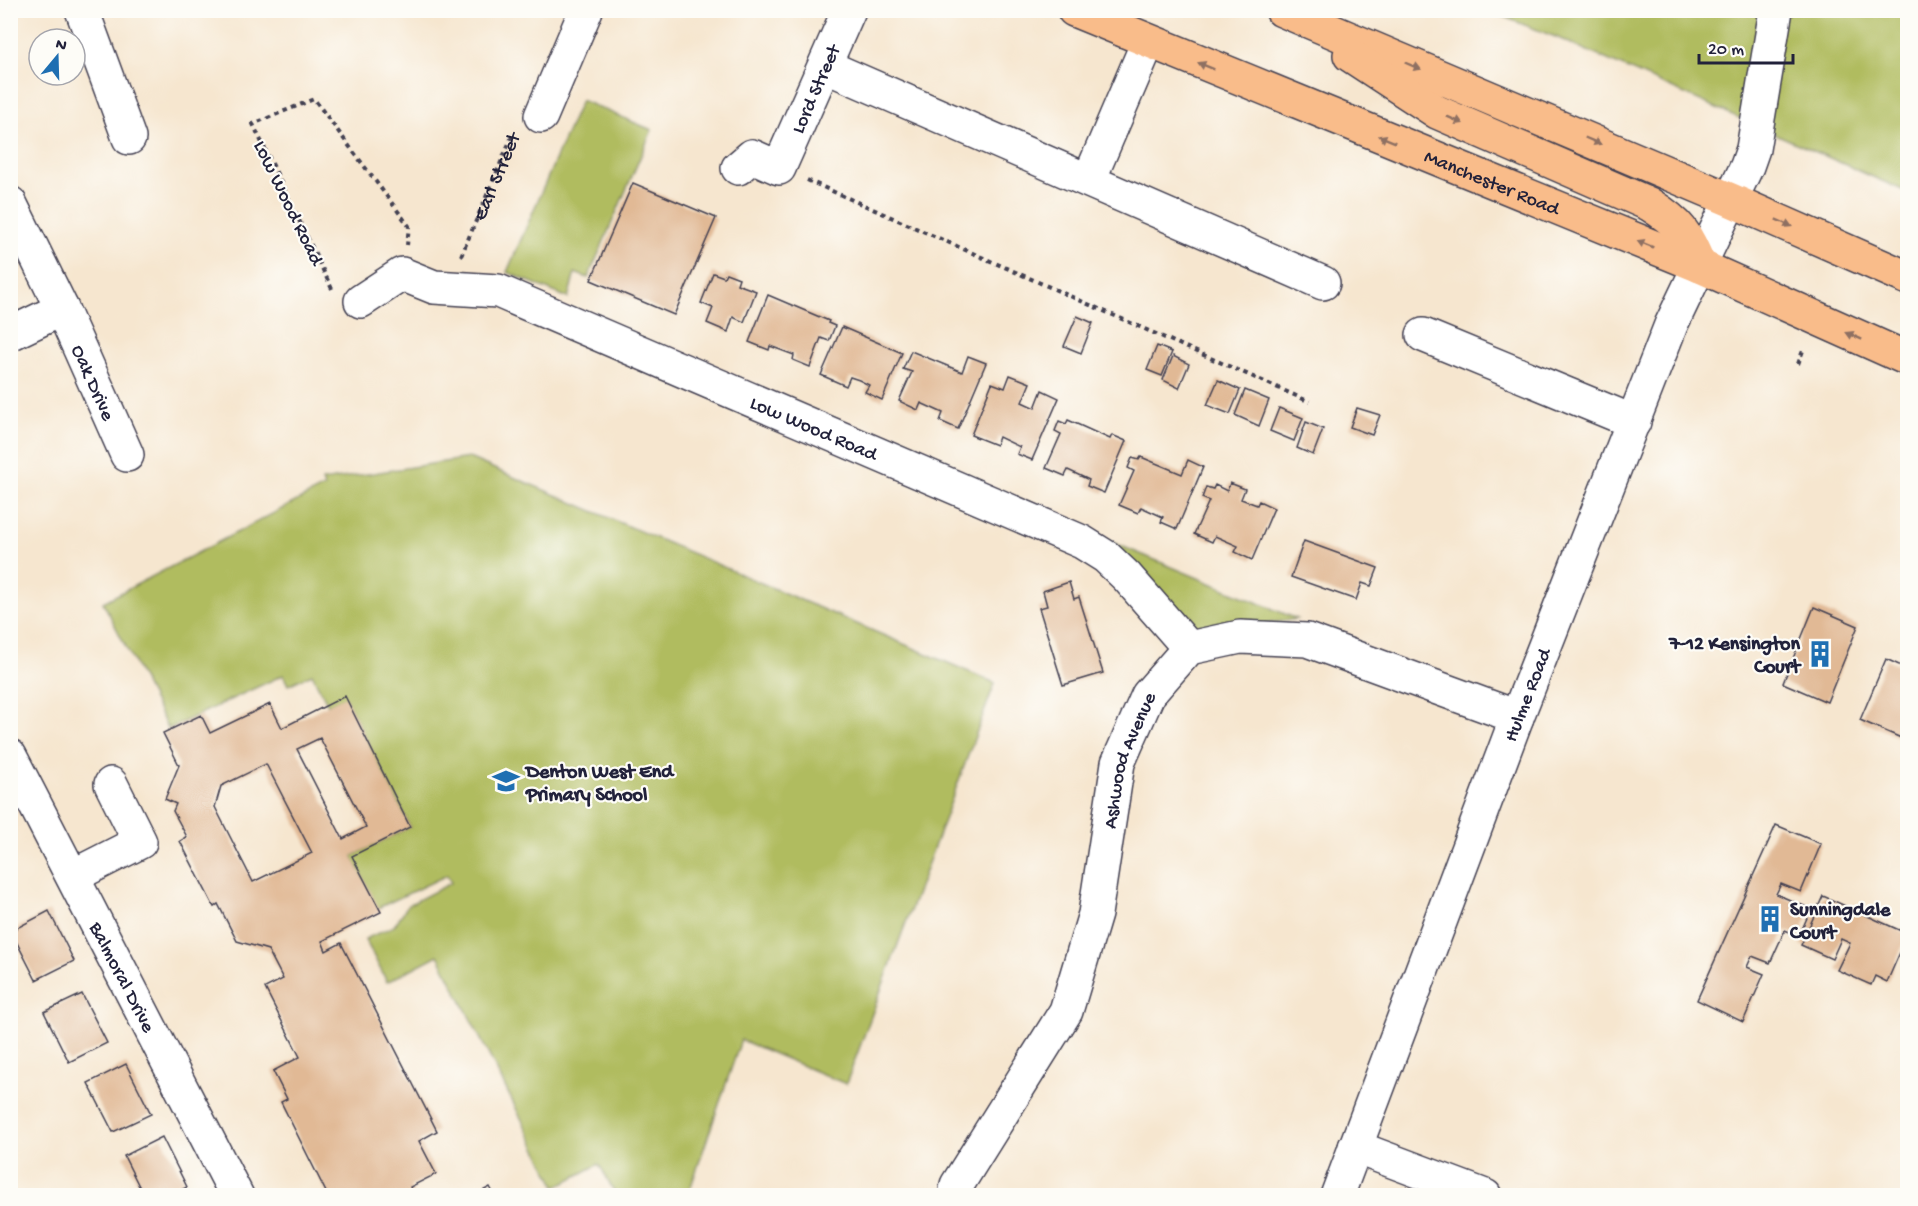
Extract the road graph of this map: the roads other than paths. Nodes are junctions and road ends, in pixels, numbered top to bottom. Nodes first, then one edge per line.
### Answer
1 (82, 10) edge
2 (586, 10) edge
3 (849, 10) edge
4 (1074, 10) edge
5 (1282, 10) edge
6 (1776, 10) edge
7 (1148, 42) junction
8 (825, 66) junction
9 (541, 116) road end
10 (129, 138) dead end
11 (738, 168) dead end
12 (1089, 180) junction
13 (1731, 200) junction
14 (10, 203) edge
15 (1700, 266) junction
16 (1908, 278) edge
17 (1323, 283) dead end
18 (361, 301) road end
19 (62, 309) junction
20 (10, 334) edge
21 (1423, 335) dead end
22 (1908, 359) edge
23 (1634, 422) junction
24 (127, 455) dead end
25 (1189, 648) junction
26 (1517, 717) junction
27 (10, 756) edge
28 (111, 784) dead end
29 (73, 876) junction
30 (1355, 1147) junction
31 (237, 1196) edge
32 (955, 1196) edge
33 (1337, 1196) edge
34 (1485, 1196) edge

1 - 10 street
2 - 9 street, Earl Street
3 - 8 street, Lord Street
4 - 7 highway, Manchester Road
5 -> 13 highway
5 -> 15 highway
6 - 13 street, Hulme Road
7 - 12 street
15 -> 7 highway, Manchester Road
8 - 11 street, Lord Street
8 - 12 street
12 - 17 street
13 - 15 street, Hulme Road
13 -> 16 highway
14 - 19 street, Oak Drive
22 -> 15 highway, Manchester Road
15 - 23 street, Hulme Road
18 - 25 street, Low Wood Road
19 - 20 street
19 - 24 street, Oak Drive
21 - 23 street
23 - 26 street, Hulme Road
25 - 26 street
25 - 32 street, Ashwood Avenue
26 - 30 street, Hulme Road
27 - 29 street, Balmoral Drive
28 - 29 street
29 - 31 street, Balmoral Drive
30 - 33 street, Hulme Road
30 - 34 street

